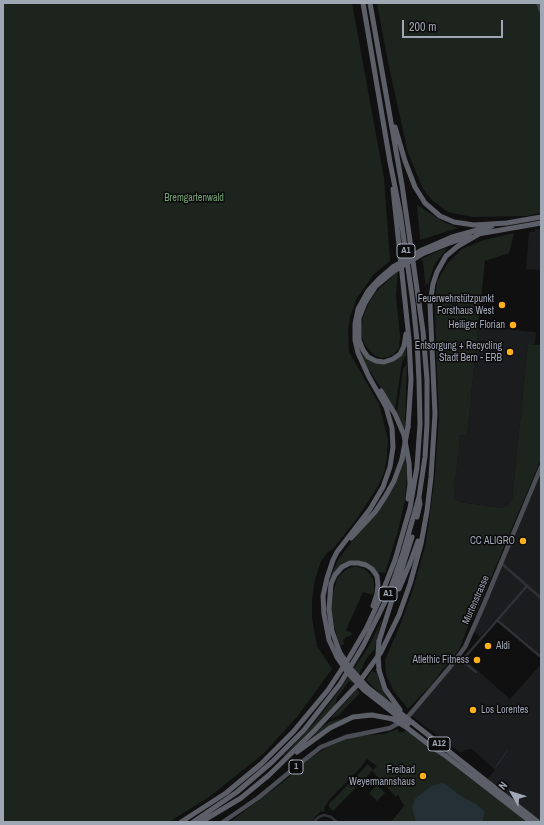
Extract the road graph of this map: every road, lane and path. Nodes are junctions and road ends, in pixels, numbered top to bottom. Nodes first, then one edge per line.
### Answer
1 (363, 3) edge
2 (370, 3) edge
3 (538, 3) edge
4 (541, 11) edge
5 (390, 112) junction
6 (390, 162) junction
7 (541, 217) edge
8 (507, 222) junction
9 (541, 223) edge
10 (479, 234) junction
11 (422, 252) junction
12 (393, 269) junction
13 (406, 313) junction
14 (362, 363) junction
15 (541, 467) edge
16 (430, 485) junction
17 (419, 497) junction
18 (403, 533) junction
19 (501, 563) junction
20 (330, 571) junction
21 (527, 586) junction
22 (541, 598) edge
23 (390, 606) junction
24 (497, 620) junction
25 (361, 637) junction
26 (339, 655) junction
27 (541, 657) edge
28 (476, 672) dead end
29 (397, 714) junction
30 (267, 777) junction
31 (224, 821) edge
32 (181, 822) edge
33 (193, 822) edge
34 (201, 822) edge
35 (314, 822) edge
36 (337, 822) edge
37 (531, 822) edge
38 (538, 822) edge

1 - 6 highway, A1
2 - 5 highway, A1
3 - 4 main road
5 - 8 highway
5 - 17 highway, A1
6 - 13 highway
6 - 18 highway, A1
7 - 8 highway
8 - 11 highway
9 - 10 highway
10 - 11 highway
10 - 16 highway
11 - 12 highway, bridge
12 - 13 highway
12 - 14 highway
13 - 20 highway, bridge
14 - 18 highway
14 - 20 highway
15 - 19 main road, Murtenstrasse / 1
16 - 23 highway
16 - 30 highway
17 - 23 highway
17 - 33 highway, A1
18 - 25 highway, A1
19 - 21 street
19 - 31 main road, Murtenstrasse / 1
20 - 26 highway
21 - 22 street
21 - 24 street
23 - 29 highway, bridge
24 - 27 street
24 - 28 street
25 - 26 highway
25 - 32 highway, A1
26 - 29 highway, bridge
29 - 30 highway
29 - 37 highway, A12, bridge
29 - 38 highway, A12, bridge
30 - 34 highway
35 - 36 street

